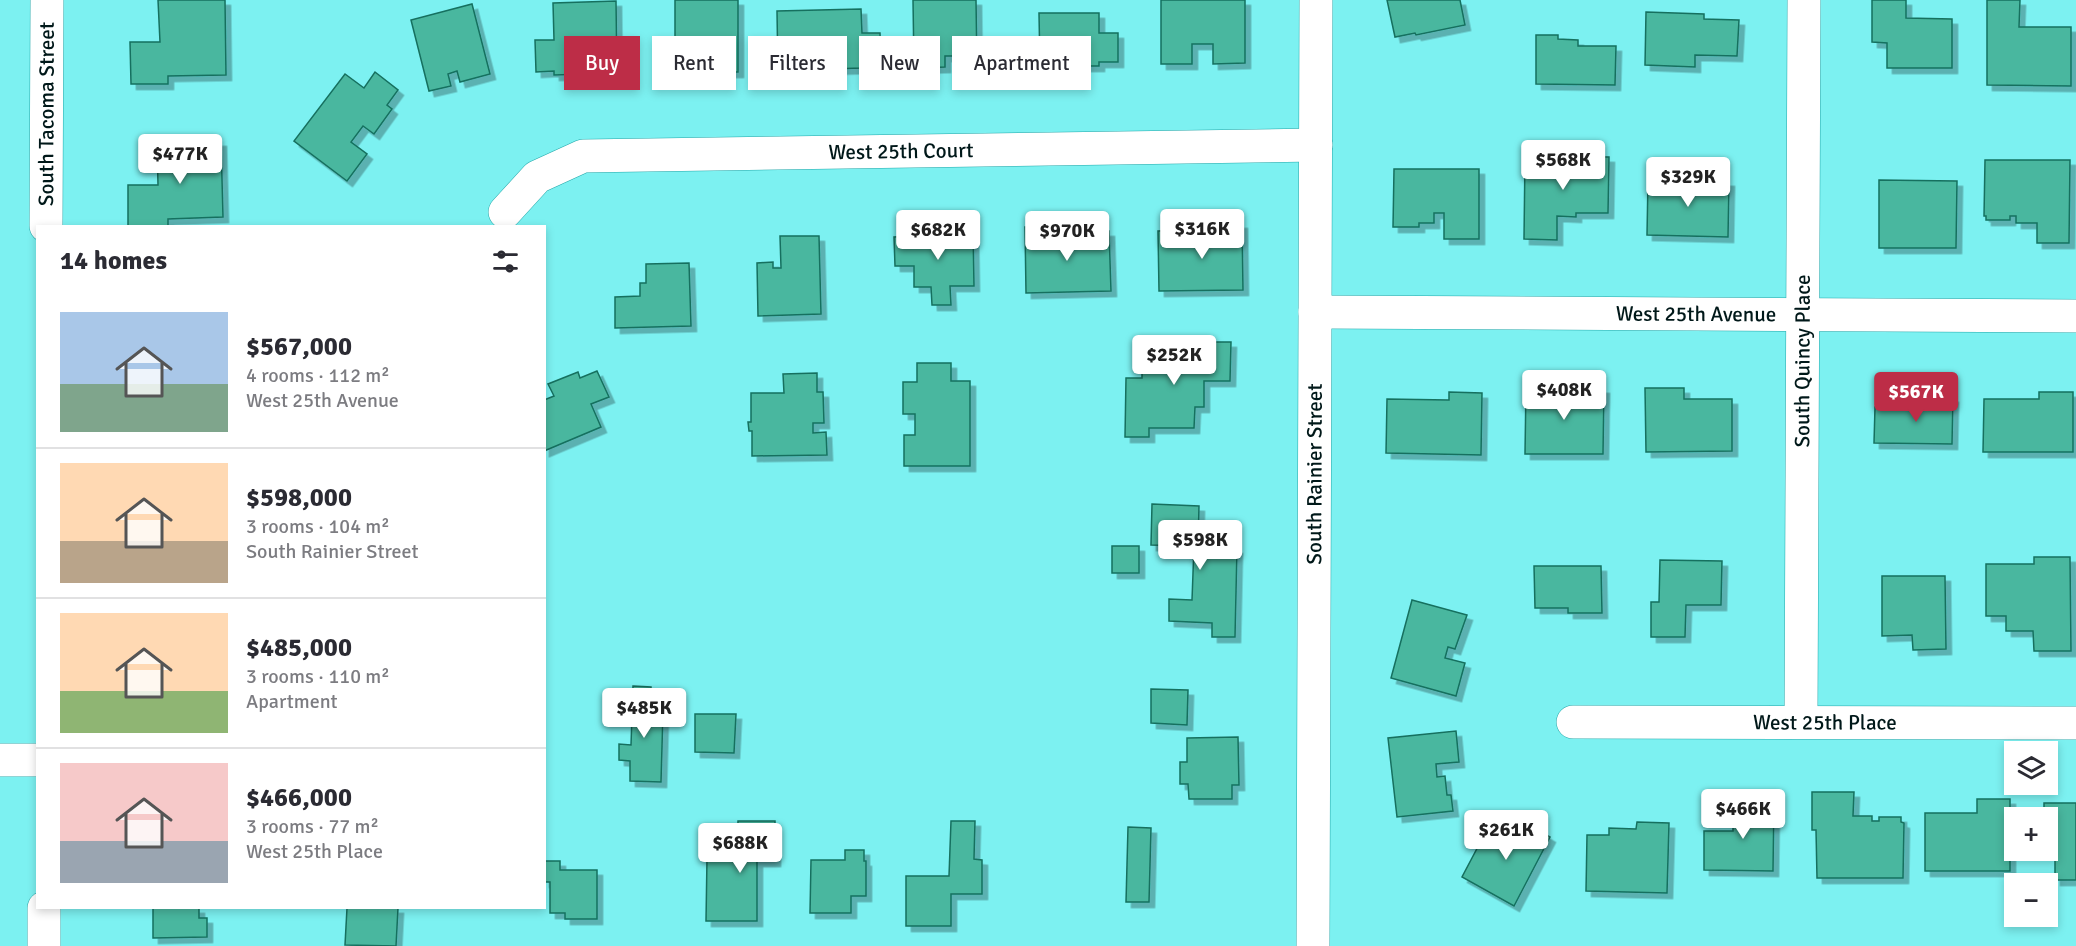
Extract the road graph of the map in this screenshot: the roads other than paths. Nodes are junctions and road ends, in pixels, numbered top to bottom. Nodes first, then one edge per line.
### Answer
1 (47, 0) edge
2 (1316, 0) edge
3 (1804, 0) edge
4 (1316, 145) junction
5 (506, 212) dead end
6 (46, 225) edge
7 (1315, 312) junction
8 (1803, 315) junction
9 (2076, 316) edge
10 (1801, 721) junction
11 (1573, 722) dead end
12 (2076, 723) edge
13 (0, 760) edge
14 (36, 760) edge
15 (44, 909) edge
16 (44, 946) edge
17 (1313, 946) edge

1 - 6 street, South Tacoma Street
2 - 4 street, South Rainier Street
3 - 8 street, South Quincy Place
4 - 5 street, West 25th Court
4 - 7 street, South Rainier Street
7 - 8 street, West 25th Avenue
7 - 17 street, South Rainier Street
8 - 9 street, West 25th Avenue
8 - 10 street, South Quincy Place
10 - 11 street, West 25th Place
10 - 12 street, West 25th Place
13 - 14 street
15 - 16 street

